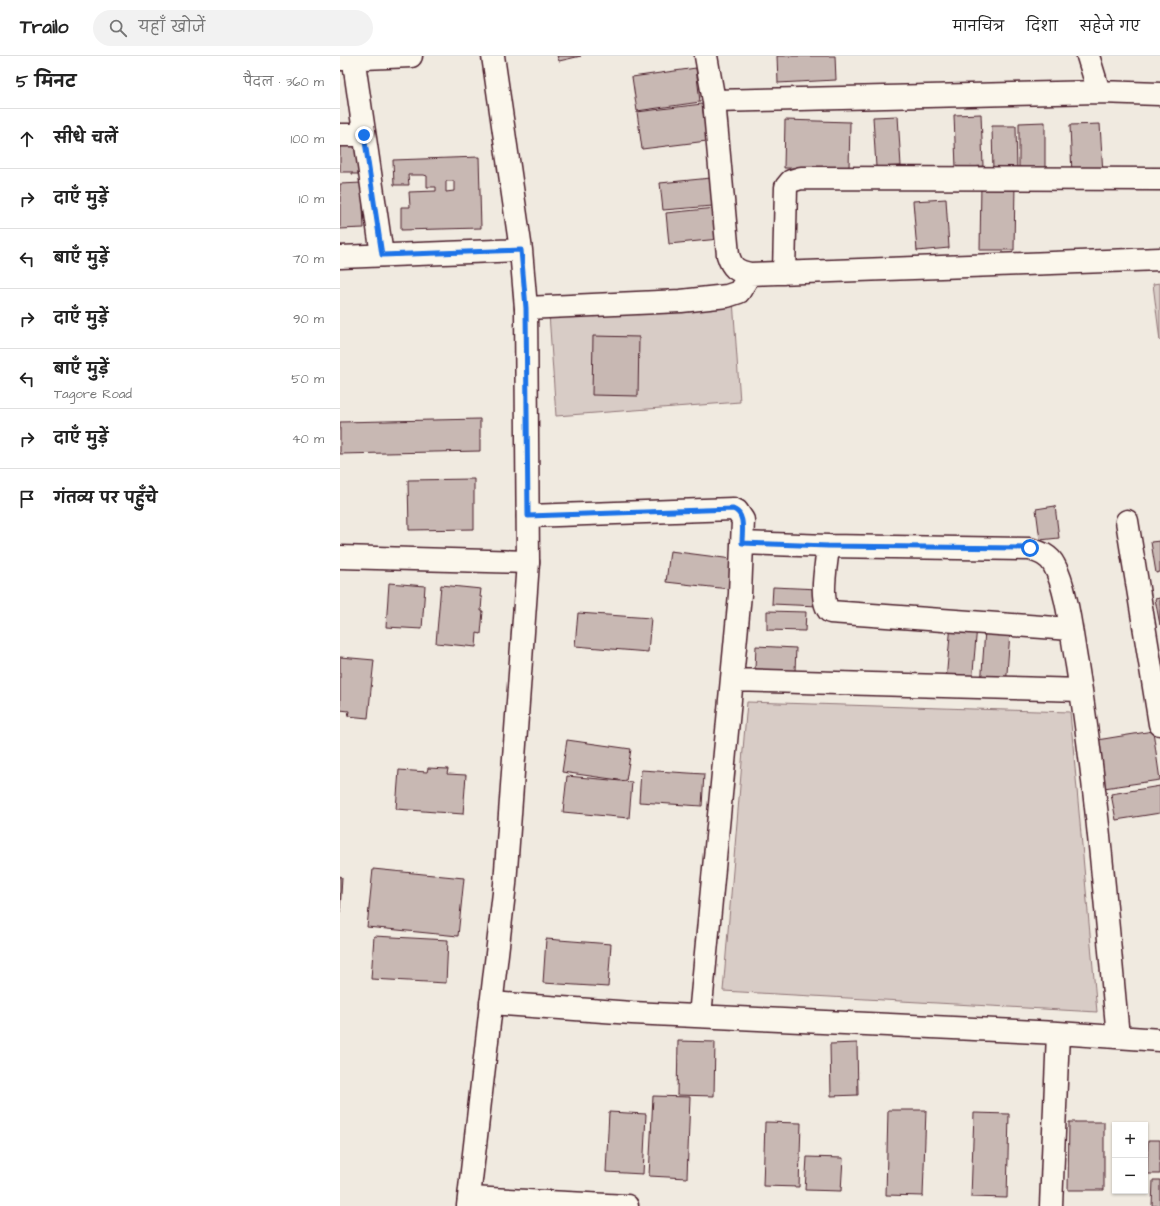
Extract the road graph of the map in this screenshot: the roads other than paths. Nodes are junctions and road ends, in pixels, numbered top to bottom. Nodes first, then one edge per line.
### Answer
1 (411, 56) edge
2 (493, 56) edge
3 (706, 56) edge
4 (1088, 56) edge
5 (349, 58) edge
6 (1099, 92) junction
7 (1160, 94) edge
8 (714, 101) junction
9 (340, 135) edge
10 (364, 135) junction
11 (1160, 179) edge
12 (521, 250) junction
13 (382, 255) junction
14 (340, 257) edge
15 (1160, 258) edge
16 (784, 273) junction
17 (750, 274) junction
18 (526, 308) junction
19 (528, 516) junction
20 (1127, 521) dead end
21 (742, 543) junction
22 (828, 546) junction
23 (340, 556) edge
24 (528, 562) junction
25 (1070, 629) junction
26 (732, 680) junction
27 (1081, 690) junction
28 (1160, 724) edge
29 (491, 1002) junction
30 (700, 1016) junction
31 (1058, 1033) junction
32 (1118, 1036) junction
33 (1160, 1040) edge
34 (469, 1202) edge
35 (596, 1205) edge
36 (627, 1206) edge
37 (1052, 1206) edge

1 - 5 street
2 - 12 street
3 - 8 street
4 - 6 street
5 - 10 street
6 - 7 street
6 - 8 street
8 - 17 street
9 - 10 street
10 - 13 street
11 - 16 street
12 - 13 street
12 - 18 street
13 - 14 street
15 - 16 street
16 - 17 street
17 - 18 street
18 - 19 street
19 - 21 street
19 - 24 street
20 - 28 street
21 - 22 street
21 - 26 street
22 - 25 street
22 - 25 street
23 - 24 street
24 - 29 street
25 - 27 street
26 - 27 street
26 - 30 street
27 - 32 street
29 - 30 street
29 - 34 street
30 - 31 street
31 - 32 street
31 - 37 street
32 - 33 street
34 - 35 street
35 - 36 street

